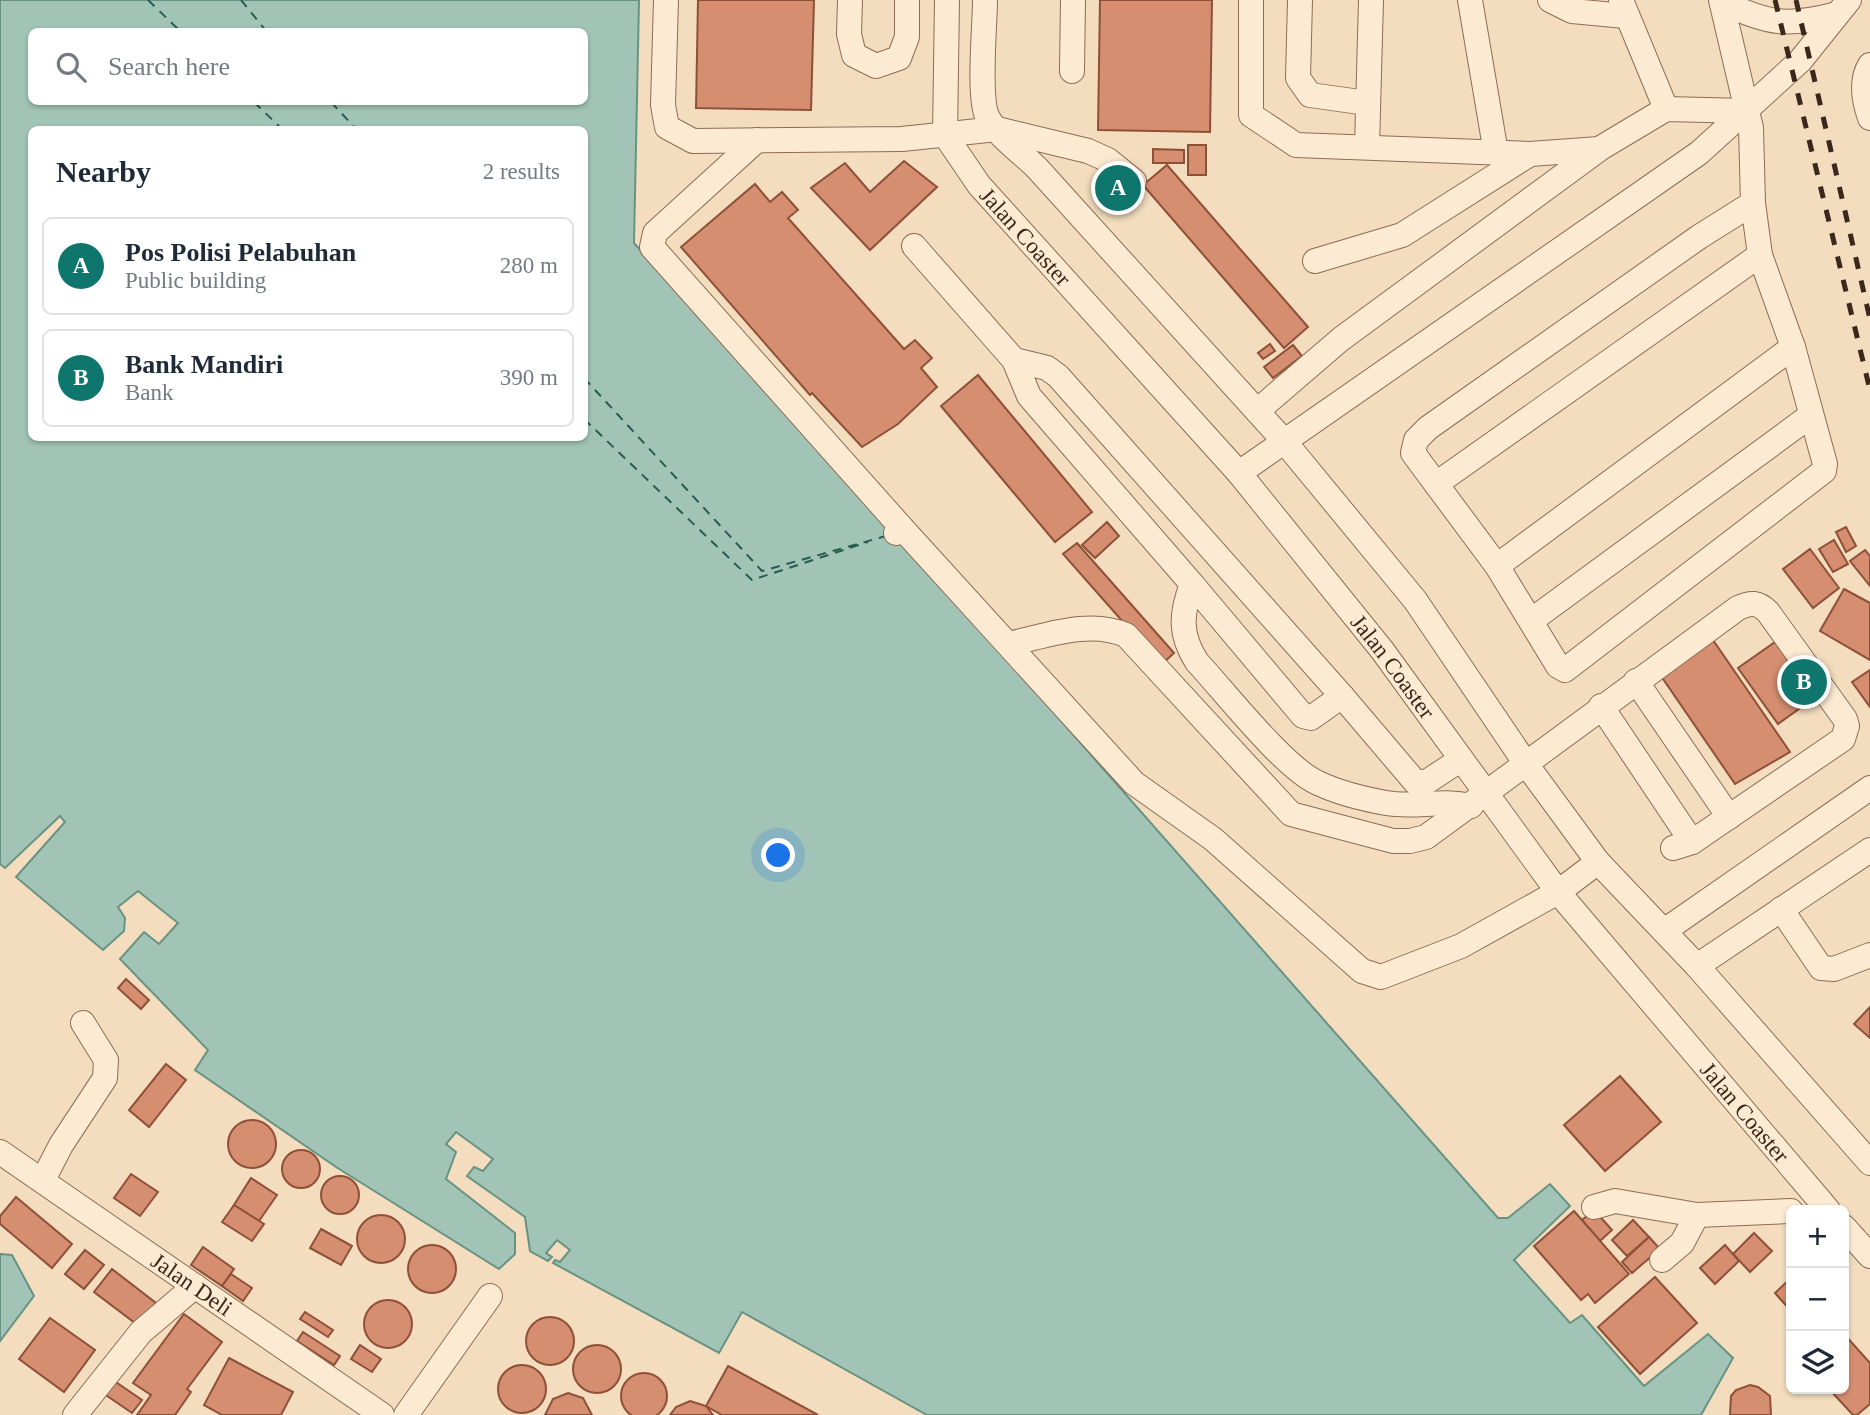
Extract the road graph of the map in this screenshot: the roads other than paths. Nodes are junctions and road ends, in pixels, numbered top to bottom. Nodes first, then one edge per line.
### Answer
1 (666, 0) edge
2 (849, 0) edge
3 (907, 0) edge
4 (947, 0) edge
5 (985, 0) edge
6 (1073, 0) edge
7 (1251, 0) edge
8 (1300, 0) edge
9 (1371, 0) edge
10 (1470, 0) edge
11 (1550, 0) edge
12 (1722, 1) edge
13 (1843, 7) edge
14 (1623, 8) edge
15 (1870, 65) edge
16 (1072, 71) dead end
17 (1367, 103) junction
18 (1666, 109) junction
19 (1747, 111) junction
20 (1870, 118) edge
21 (996, 129) junction
22 (945, 135) junction
23 (757, 140) junction
24 (1367, 147) junction
25 (1599, 149) junction
26 (1496, 153) junction
27 (1530, 154) junction
28 (1134, 181) dead end
29 (1753, 203) junction
30 (914, 246) dead end
31 (1760, 255) junction
32 (1315, 261) dead end
33 (1793, 347) junction
34 (1014, 360) junction
35 (1257, 411) junction
36 (1810, 416) junction
37 (1284, 440) junction
38 (1239, 472) junction
39 (1436, 484) junction
40 (1497, 566) junction
41 (1192, 584) junction
42 (1532, 620) junction
43 (1008, 644) junction
44 (1636, 681) junction
45 (1342, 696) junction
46 (1601, 706) junction
47 (1460, 760) junction
48 (1527, 764) junction
49 (1870, 788) edge
50 (1478, 800) junction
51 (1729, 817) junction
52 (1870, 850) edge
53 (1598, 862) junction
54 (1558, 891) junction
55 (1781, 909) junction
56 (1664, 931) junction
57 (1870, 955) edge
58 (1697, 966) junction
59 (83, 1023) dead end
60 (0, 1152) edge
61 (1870, 1163) edge
62 (43, 1180) junction
63 (1823, 1205) edge
64 (1594, 1207) dead end
65 (1786, 1210) edge
66 (1697, 1215) junction
67 (1849, 1233) edge
68 (1870, 1256) edge
69 (1662, 1260) dead end
70 (195, 1286) junction
71 (490, 1296) dead end
72 (75, 1415) edge
73 (382, 1415) edge
74 (406, 1415) edge

1 - 23 lane
2 - 3 lane
4 - 22 lane
5 - 21 lane
6 - 16 lane
7 - 24 lane
8 - 17 lane
9 - 17 lane
10 - 26 lane
11 - 14 lane
12 - 13 lane
12 - 19 lane
13 - 19 lane
14 - 18 lane
15 - 20 lane
17 - 24 lane
18 - 19 lane
18 - 25 lane
19 - 29 lane
19 - 37 lane
21 - 22 lane
21 - 28 lane
21 - 35 lane
22 - 23 lane
22 - 38 lane, Jalan Coaster
23 - 43 lane
24 - 26 lane
25 - 27 lane
25 - 35 lane
26 - 27 lane
27 - 32 lane
29 - 31 lane
29 - 39 lane
30 - 34 lane
31 - 33 lane
31 - 39 lane
33 - 36 lane
33 - 40 lane
34 - 41 lane
34 - 45 lane
35 - 37 lane
36 - 42 lane
36 - 42 lane
37 - 38 lane
37 - 48 lane
38 - 47 lane, Jalan Coaster
39 - 40 lane
40 - 42 lane
41 - 45 lane
41 - 50 lane
43 - 50 lane
43 - 54 lane
44 - 46 lane
44 - 51 lane
44 - 51 lane
45 - 47 lane
46 - 48 lane
46 - 51 lane
47 - 50 lane, Jalan Coaster
48 - 50 lane
48 - 53 lane
49 - 56 lane
50 - 54 lane, Jalan Coaster
52 - 55 lane
53 - 54 lane
53 - 56 lane
54 - 63 lane, Jalan Coaster
55 - 57 lane
55 - 58 lane
56 - 58 lane
58 - 61 lane
59 - 62 lane
60 - 62 lane, Jalan Deli
62 - 70 lane, Jalan Deli
64 - 66 lane
65 - 66 lane
66 - 69 lane
67 - 68 lane
70 - 72 lane
70 - 73 lane, Jalan Deli
71 - 74 lane

